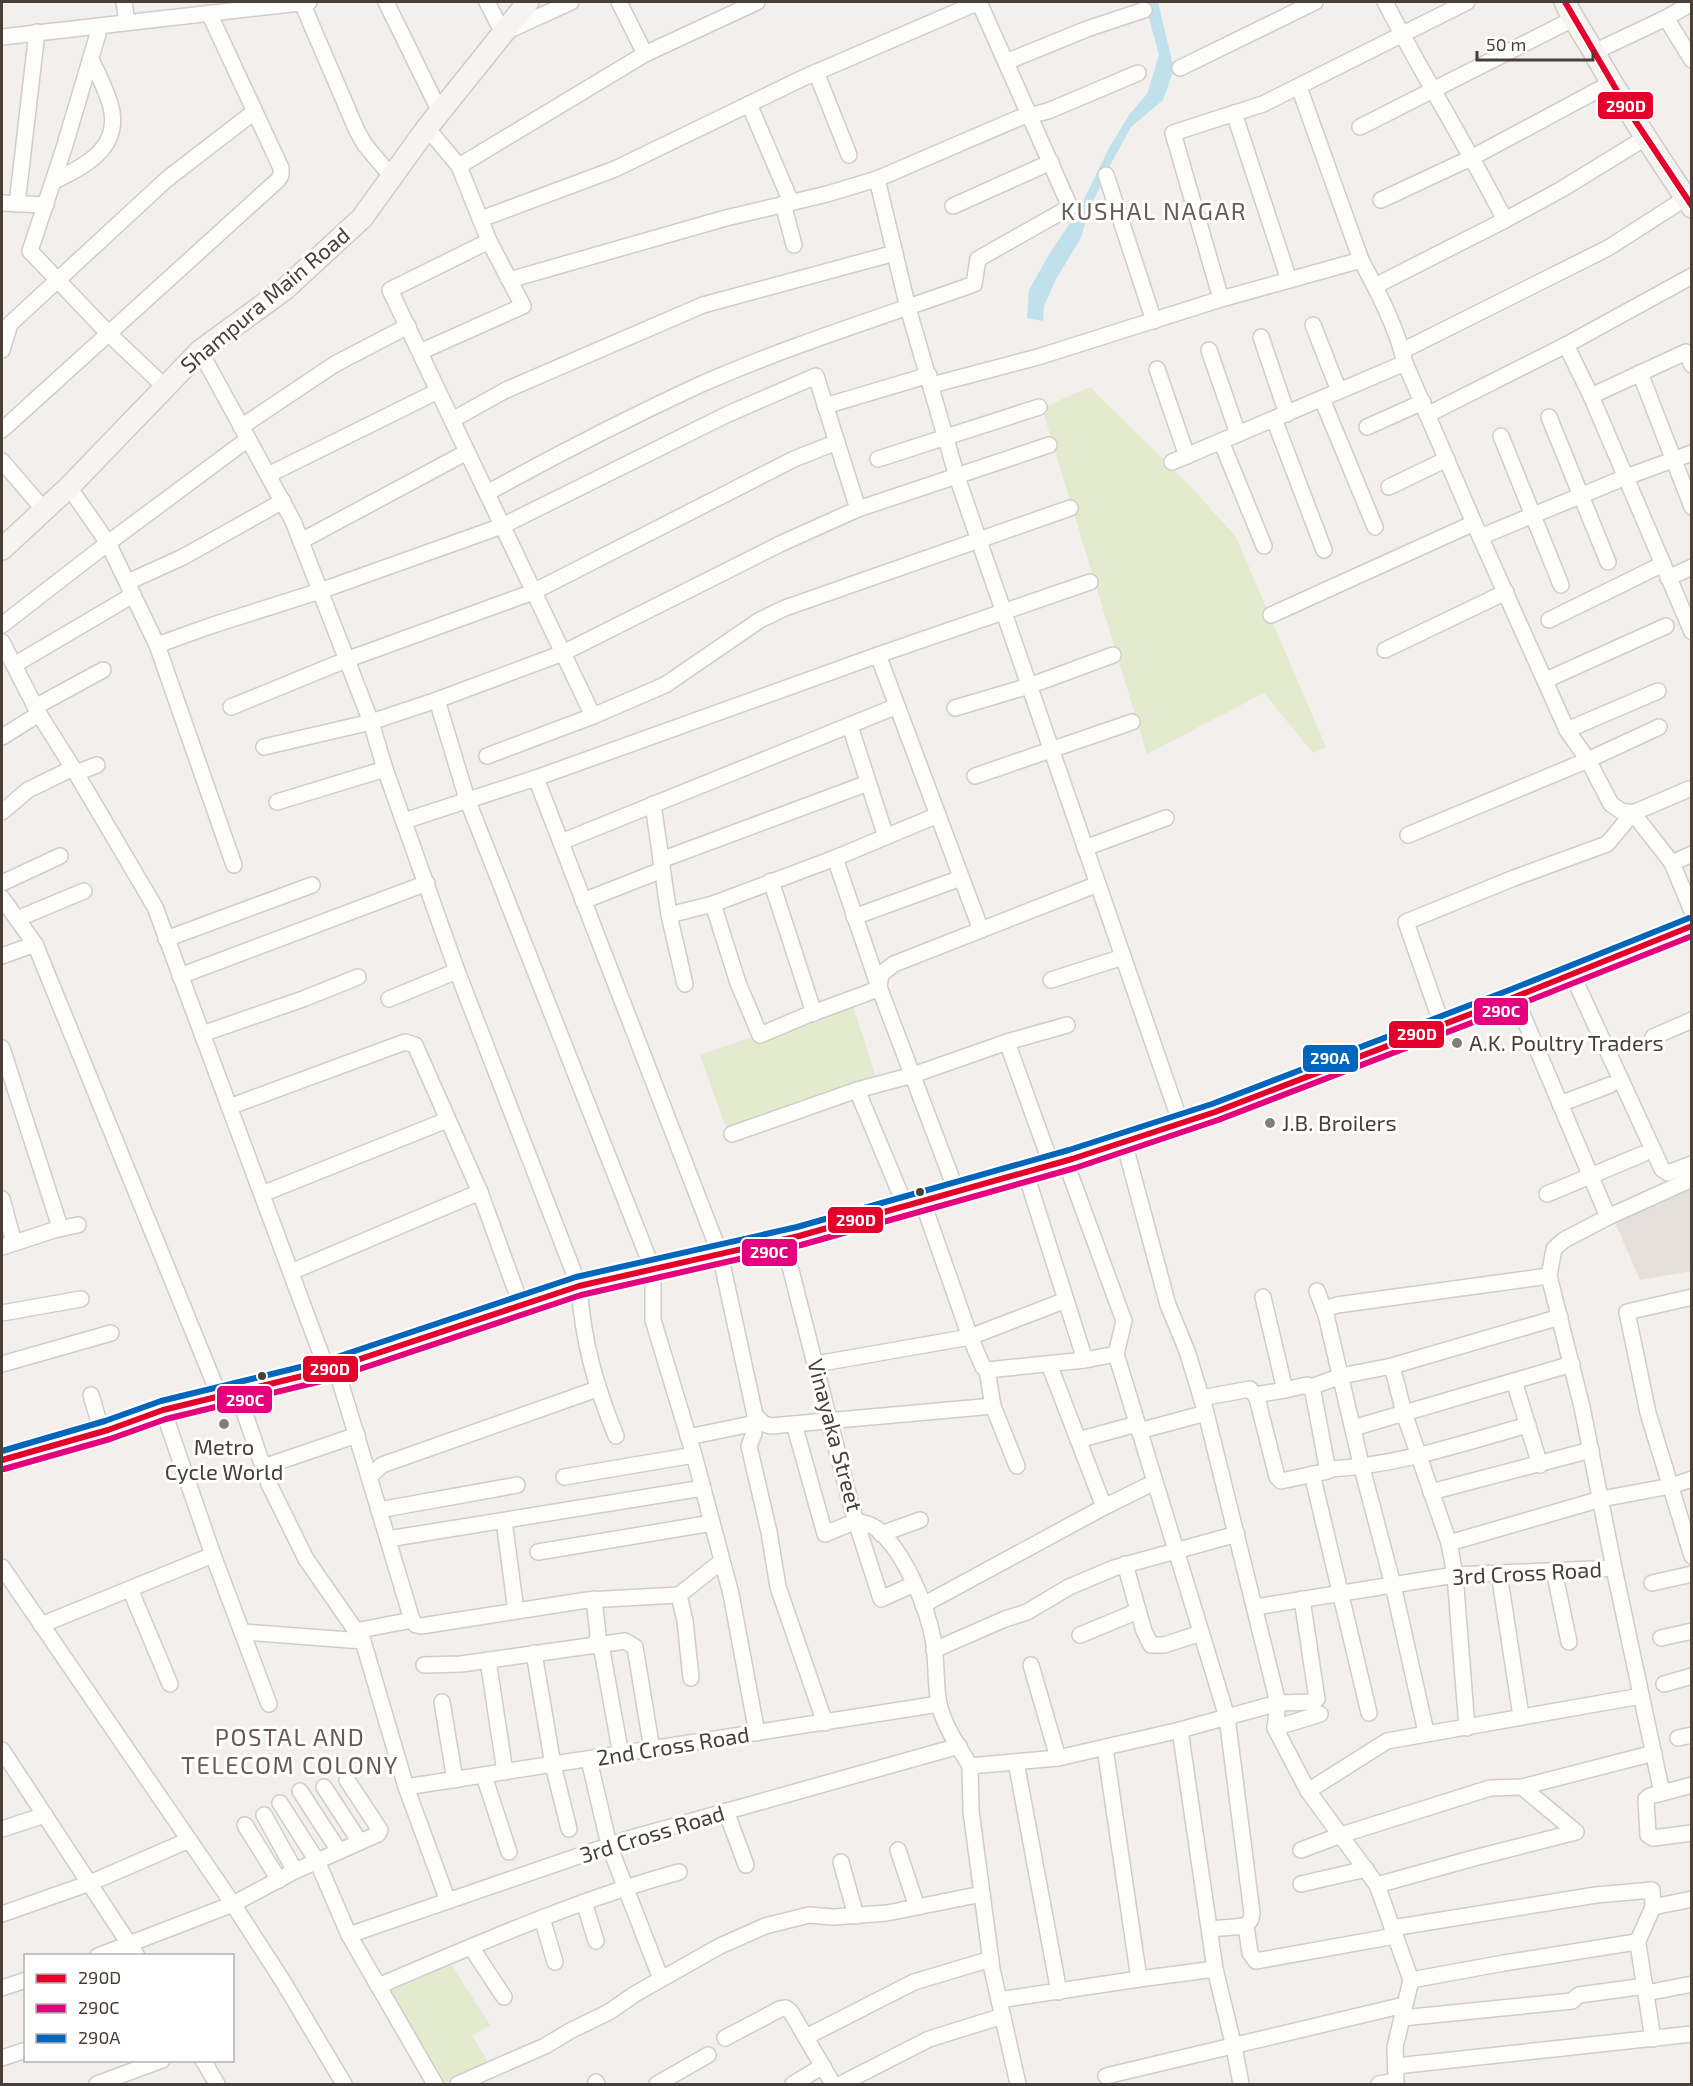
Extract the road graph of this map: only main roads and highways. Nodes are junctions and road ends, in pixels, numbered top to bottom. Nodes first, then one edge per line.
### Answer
1 (528, 2) edge
2 (1569, 10) edge
3 (1689, 203) edge
4 (2, 549) edge
5 (1692, 926) edge
6 (2, 1460) edge

1 - 4 main road, Shampura Main Road
2 - 3 main road
5 - 6 main road

